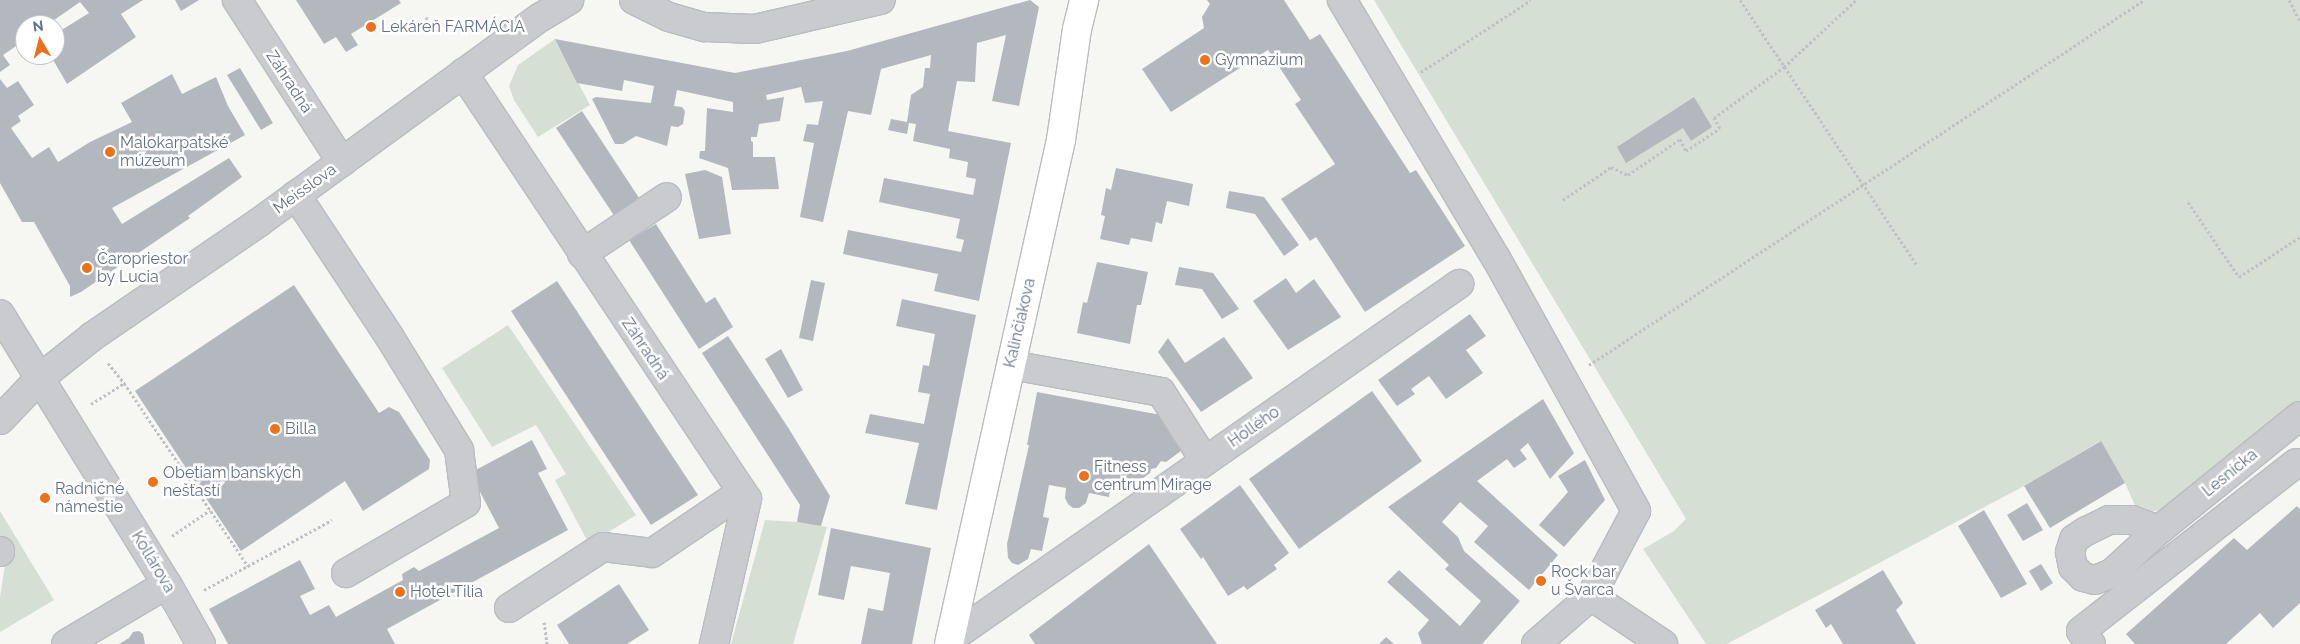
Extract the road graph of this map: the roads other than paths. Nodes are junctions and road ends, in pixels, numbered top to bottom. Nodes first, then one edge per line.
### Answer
1 (237, 0) edge
2 (569, 0) edge
3 (634, 0) edge
4 (881, 0) edge
5 (1084, 0) edge
6 (1342, 0) edge
7 (846, 4) edge
8 (536, 8) edge
9 (463, 74) junction
10 (342, 162) junction
11 (296, 196) junction
12 (667, 198) dead end
13 (582, 254) junction
14 (1459, 284) dead end
15 (0, 314) edge
16 (1011, 365) junction
17 (40, 378) junction
18 (2300, 416) edge
19 (0, 420) edge
20 (2274, 437) junction
21 (1205, 461) junction
22 (2298, 465) edge
23 (744, 495) junction
24 (2159, 530) dead end
25 (346, 573) dead end
26 (167, 584) junction
27 (1591, 596) junction
28 (509, 608) dead end
29 (2078, 640) edge
30 (949, 642) edge
31 (66, 644) edge
32 (201, 644) edge
33 (714, 644) edge
34 (1536, 644) edge
35 (1663, 644) edge

1 - 10 street, Záhradná
2 - 8 street, Meisslova
3 - 7 street
4 - 7 street
5 - 16 main road, Kalinčiakova
6 - 27 street
8 - 9 street, Meisslova
9 - 10 street, Meisslova
9 - 13 street, Záhradná
10 - 11 street, Meisslova
11 - 17 street, Meisslova
11 - 25 street
12 - 13 street
13 - 23 street, Záhradná
14 - 21 street, Hollého
15 - 17 street, Kollárova
16 - 21 street
16 - 30 main road, Kalinčiakova
17 - 19 street
17 - 26 street, Kollárova
18 - 20 street, Lesnícka
20 - 22 street
20 - 24 street, Lesnícka
21 - 30 street, Hollého
22 - 29 street
23 - 28 street
23 - 33 street
26 - 31 street
26 - 32 street, Kollárova
27 - 34 street
27 - 35 street

